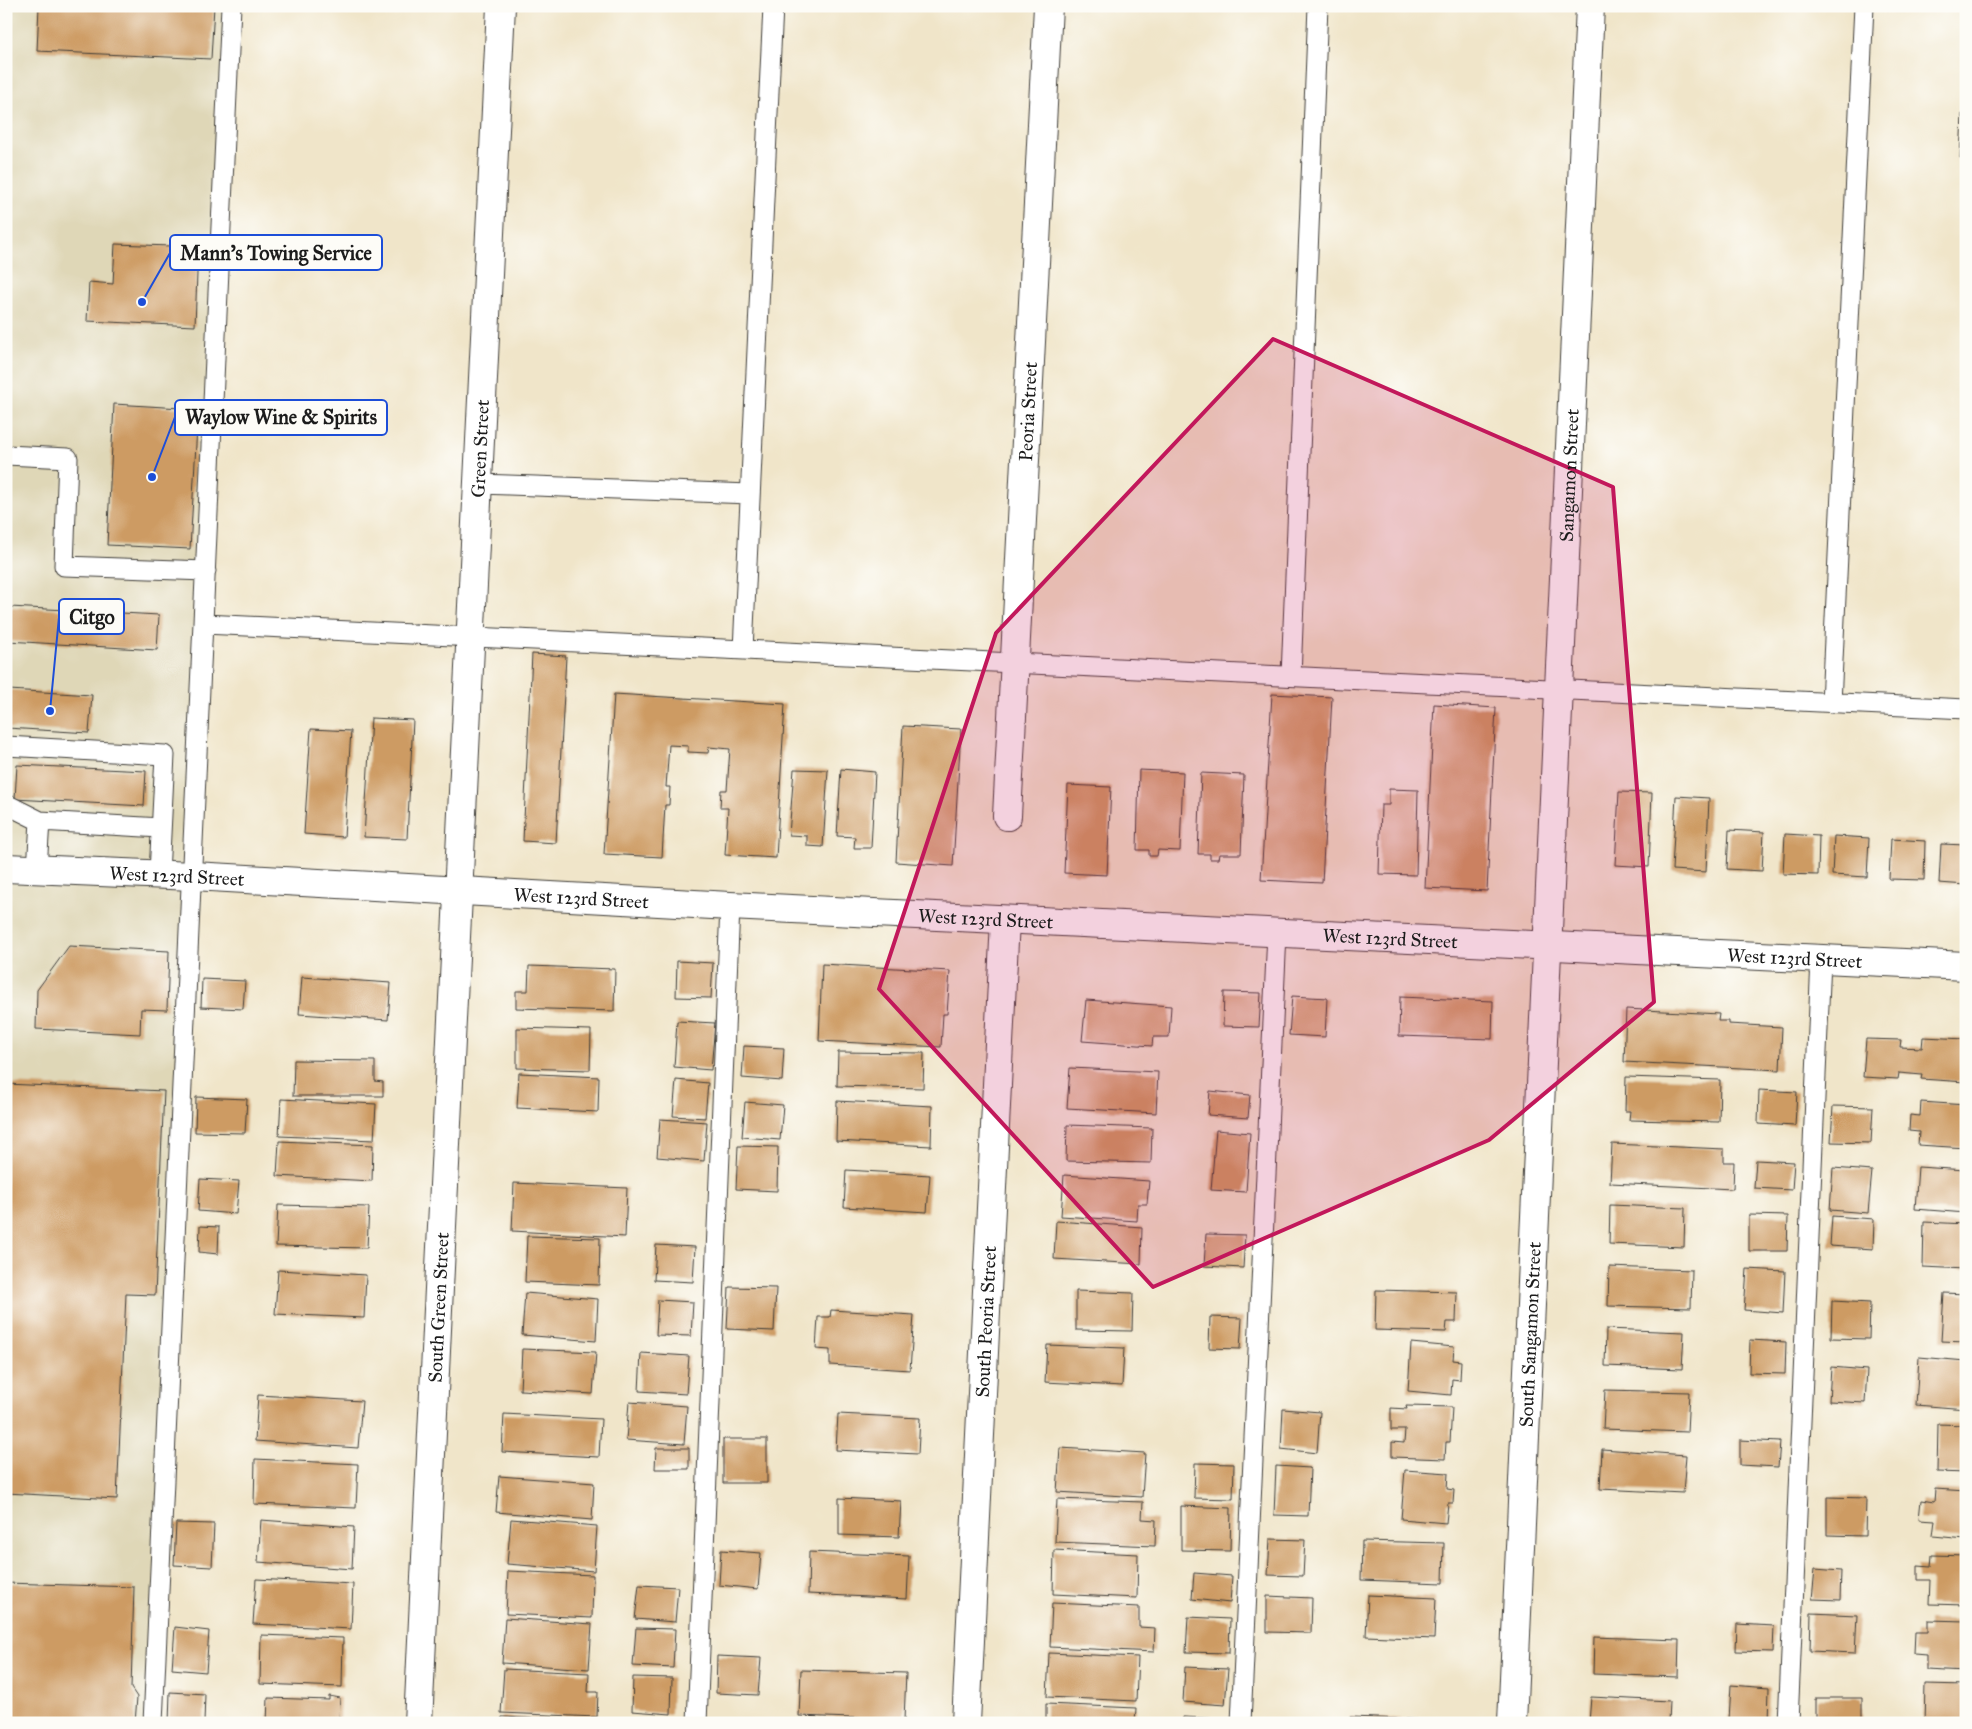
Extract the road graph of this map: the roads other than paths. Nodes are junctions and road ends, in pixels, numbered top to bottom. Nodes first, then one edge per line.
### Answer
1 (232, 6) edge
2 (501, 6) edge
3 (772, 6) edge
4 (1048, 6) edge
5 (1318, 6) edge
6 (1590, 6) edge
7 (1864, 6) edge
8 (6, 455) edge
9 (479, 484) junction
10 (750, 494) junction
11 (206, 571) junction
12 (204, 624) junction
13 (472, 636) junction
14 (743, 650) junction
15 (1015, 663) junction
16 (1291, 676) junction
17 (1559, 689) junction
18 (1830, 703) junction
19 (1966, 709) edge
20 (6, 746) edge
21 (6, 804) edge
22 (1008, 816) dead end
23 (40, 821) junction
24 (161, 828) junction
25 (6, 868) edge
26 (37, 869) junction
27 (158, 874) junction
28 (193, 876) junction
29 (460, 891) junction
30 (730, 906) junction
31 (1005, 920) junction
32 (1276, 933) junction
33 (1547, 946) junction
34 (1821, 959) junction
35 (1966, 966) edge
36 (153, 1723) edge
37 (418, 1723) edge
38 (697, 1723) edge
39 (966, 1723) edge
40 (1241, 1723) edge
41 (1512, 1723) edge
42 (1788, 1723) edge

1 - 11 lane
2 - 9 street, Green Street
3 - 10 lane
4 - 15 street, Peoria Street
5 - 16 lane
6 - 17 street, Sangamon Street
7 - 18 lane
8 - 11 lane
9 - 10 lane
9 - 13 street, Green Street
10 - 14 lane
11 - 12 lane
12 - 13 lane
12 - 28 lane
13 - 14 lane
13 - 29 street, Green Street
14 - 15 lane
15 - 16 lane
15 - 22 street, Peoria Street
16 - 17 lane
17 - 18 lane
17 - 33 street, Sangamon Street
18 - 19 lane
20 - 24 lane
21 - 23 lane
23 - 24 lane
23 - 26 lane
24 - 27 lane
25 - 26 street, West 123rd Street
26 - 27 street, West 123rd Street
27 - 28 street, West 123rd Street
28 - 29 street, West 123rd Street
28 - 36 lane
29 - 30 street, West 123rd Street
29 - 37 street, South Green Street
30 - 31 street, West 123rd Street
30 - 38 lane
31 - 32 street, West 123rd Street
31 - 39 street, South Peoria Street
32 - 33 street, West 123rd Street
32 - 40 lane
33 - 34 street, West 123rd Street
33 - 41 street, South Sangamon Street
34 - 35 street, West 123rd Street
34 - 42 lane

